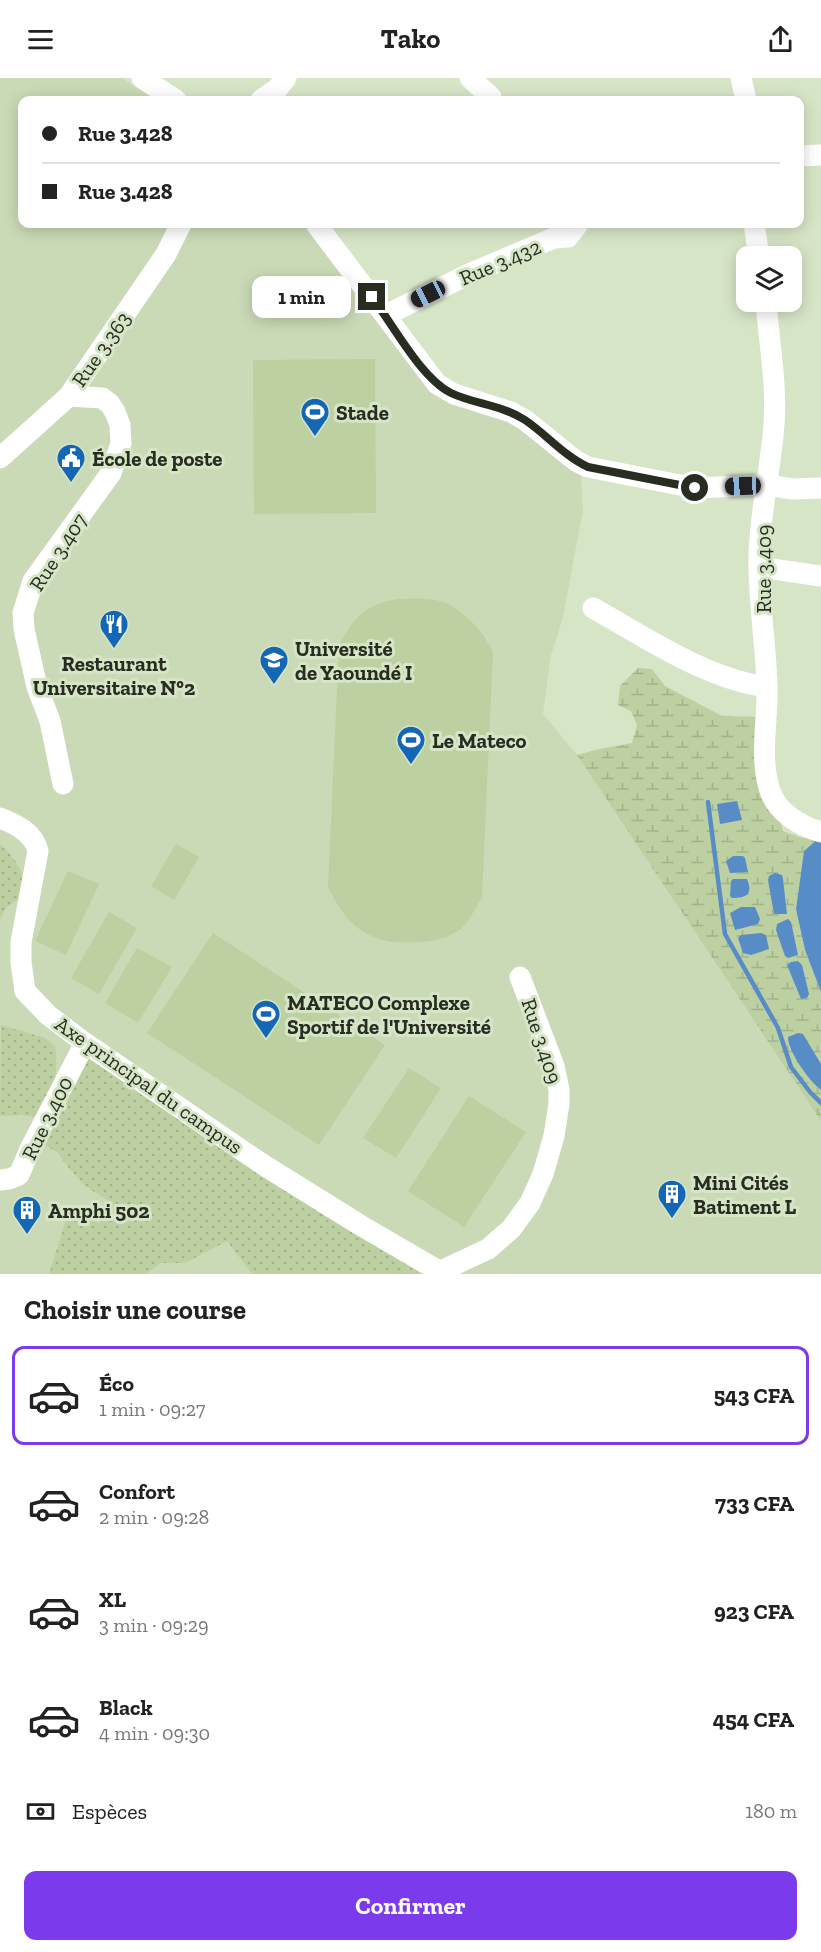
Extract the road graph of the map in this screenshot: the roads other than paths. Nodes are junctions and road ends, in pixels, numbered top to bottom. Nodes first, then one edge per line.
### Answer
1 (142, 78) edge
2 (286, 78) edge
3 (470, 78) edge
4 (741, 78) edge
5 (170, 96) edge
6 (267, 96) edge
7 (490, 96) edge
8 (745, 96) edge
9 (821, 155) edge
10 (804, 156) edge
11 (179, 228) edge
12 (319, 228) edge
13 (575, 228) edge
14 (755, 228) edge
15 (757, 246) edge
16 (767, 312) edge
17 (386, 315) junction
18 (69, 396) junction
19 (0, 458) edge
20 (766, 485) junction
21 (821, 488) edge
22 (759, 567) junction
23 (821, 576) edge
24 (593, 608) dead end
25 (767, 687) junction
26 (63, 784) dead end
27 (0, 818) edge
28 (821, 832) edge
29 (520, 977) dead end
30 (85, 1043) junction
31 (0, 1180) edge
32 (442, 1273) edge

1 - 5 street
2 - 6 street
3 - 7 street
4 - 8 street
9 - 10 street
11 - 18 street, Rue 3.363
12 - 17 street
13 - 17 street, Rue 3.432
14 - 15 street
16 - 20 street, Rue 3.409
17 - 20 street
18 - 19 street, Rue 3.363
18 - 26 street, Rue 3.407
20 - 21 street
20 - 22 street, Rue 3.409
22 - 23 street
22 - 25 street, Rue 3.409
24 - 25 street
25 - 28 street, Rue 3.409
27 - 30 street, Axe principal du campus
29 - 32 street, Rue 3.409
30 - 31 street, Rue 3.400
30 - 32 street, Axe principal du campus

